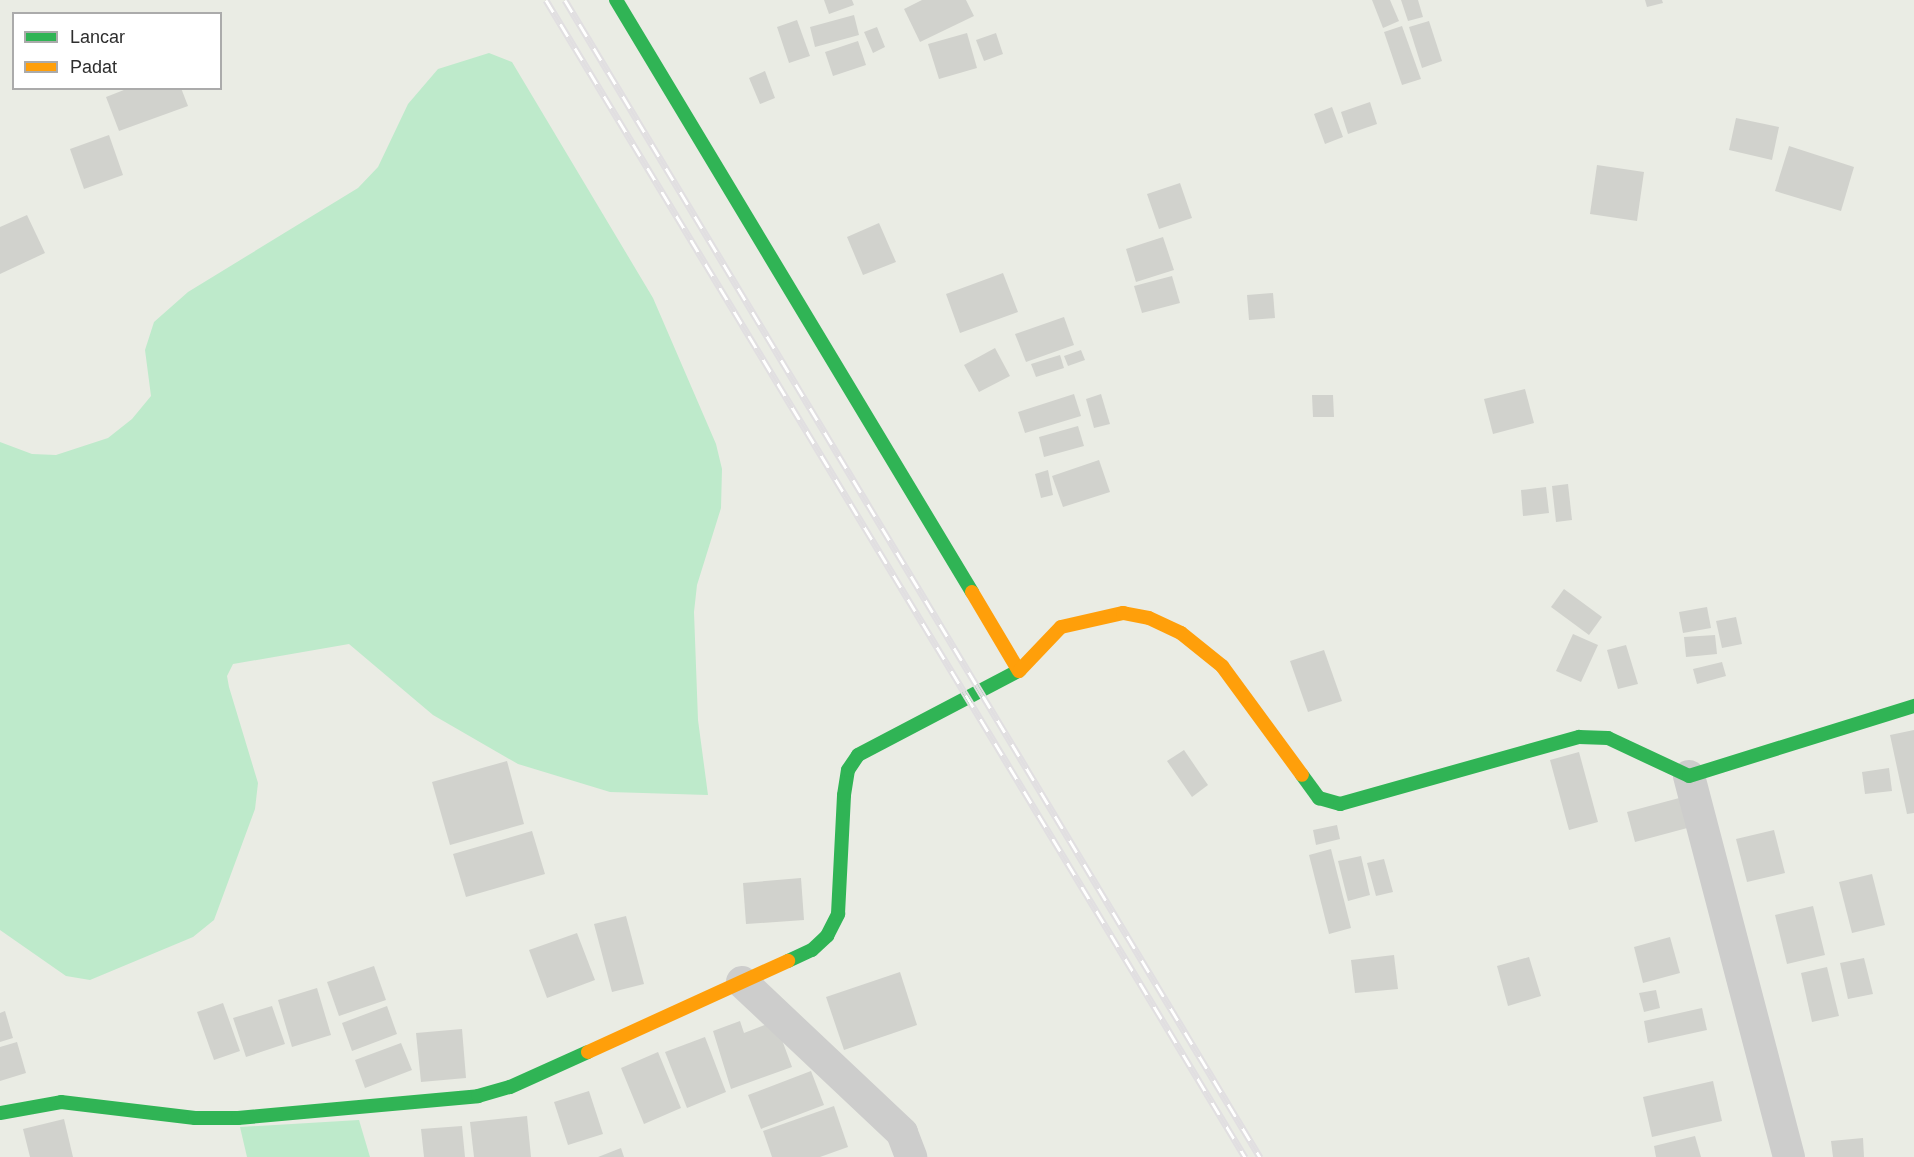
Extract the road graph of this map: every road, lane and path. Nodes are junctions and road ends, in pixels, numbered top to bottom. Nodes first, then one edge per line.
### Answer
1 (616, 0) edge
2 (1019, 671) junction
3 (1914, 706) edge
4 (1689, 776) junction
5 (742, 982) junction
6 (0, 1113) edge
7 (911, 1157) edge
8 (1789, 1157) edge

1 - 2 street
2 - 4 street
2 - 5 street
3 - 4 street
4 - 8 street
5 - 6 street
5 - 7 street

